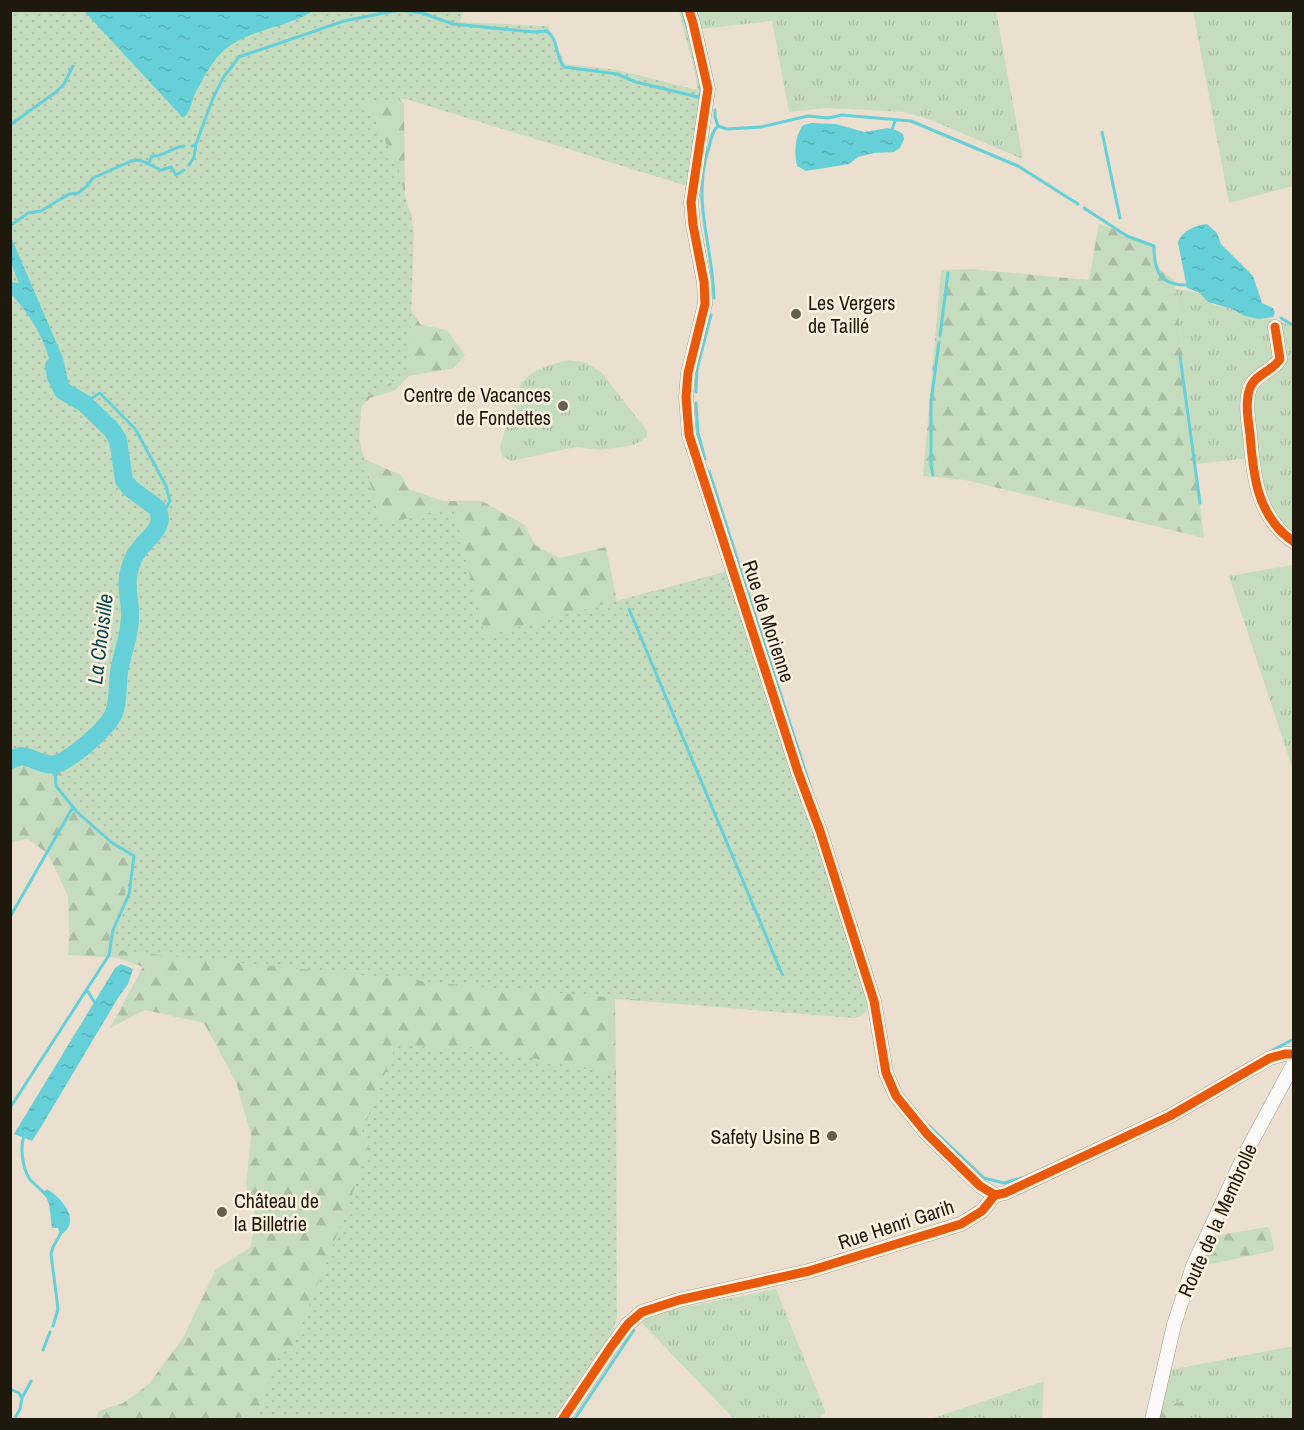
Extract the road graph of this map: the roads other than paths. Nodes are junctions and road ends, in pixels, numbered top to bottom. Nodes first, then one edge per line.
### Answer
1 (689, 10) edge
2 (1275, 327) dead end
3 (1293, 542) edge
4 (1293, 1054) edge
5 (1293, 1063) edge
6 (995, 1195) junction
7 (562, 1419) edge
8 (1152, 1419) edge

1 - 6 street, Rue de Morienne
2 - 3 street
4 - 6 street, Rue Henri Garih
5 - 8 street, Route de la Membrolle
6 - 7 street, Rue Henri Garih

